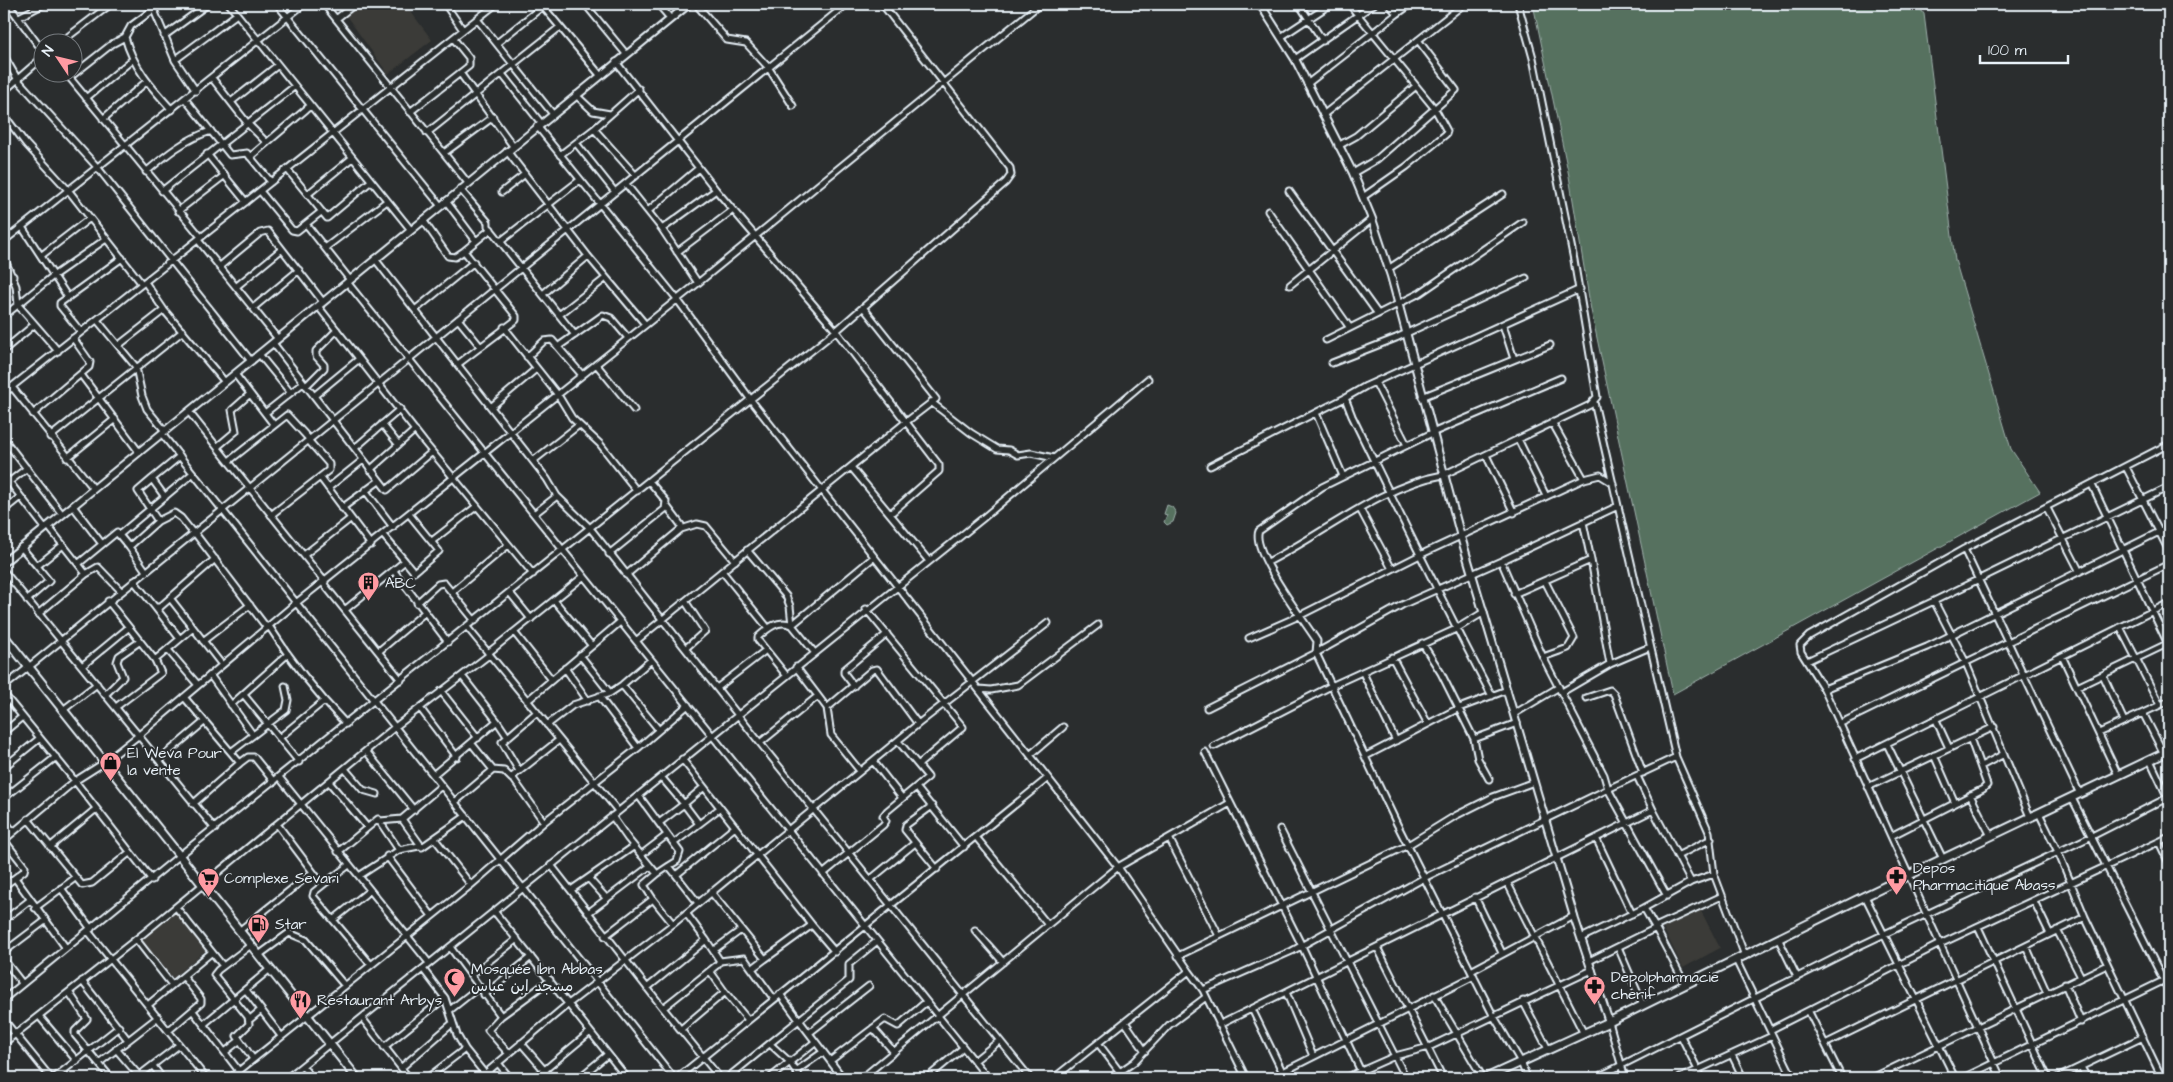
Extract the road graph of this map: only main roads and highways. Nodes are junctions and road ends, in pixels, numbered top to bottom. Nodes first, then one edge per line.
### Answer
1 (4, 636) edge
2 (2166, 753) edge
3 (357, 1078) edge
4 (1485, 1078) edge

1 - 3 main road
2 - 4 main road

